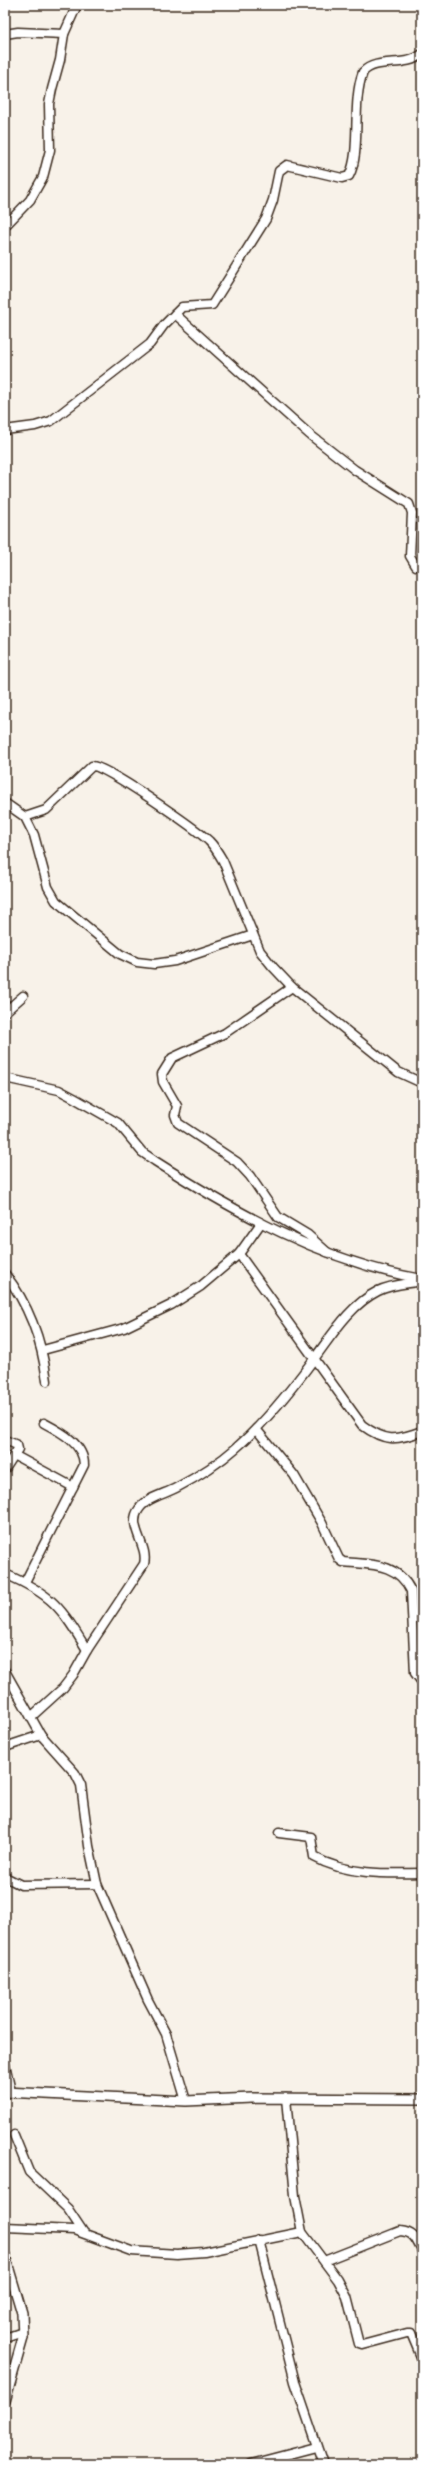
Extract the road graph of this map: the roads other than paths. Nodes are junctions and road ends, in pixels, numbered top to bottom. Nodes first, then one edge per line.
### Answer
1 (77, 5) edge
2 (5, 34) edge
3 (64, 34) junction
4 (421, 57) edge
5 (5, 226) edge
6 (175, 314) junction
7 (5, 430) edge
8 (422, 567) edge
9 (5, 804) edge
10 (25, 817) junction
11 (253, 935) junction
12 (292, 987) junction
13 (22, 996) dead end
14 (5, 1012) edge
15 (5, 1078) edge
16 (422, 1083) edge
17 (261, 1223) junction
18 (239, 1254) junction
19 (330, 1255) junction
20 (5, 1274) edge
21 (422, 1280) edge
22 (43, 1350) junction
23 (314, 1360) junction
24 (47, 1381) dead end
25 (44, 1423) dead end
26 (256, 1429) junction
27 (422, 1431) edge
28 (5, 1440) edge
29 (14, 1455) junction
30 (5, 1469) edge
31 (73, 1487) junction
32 (5, 1574) edge
33 (25, 1582) junction
34 (87, 1650) junction
35 (5, 1671) edge
36 (422, 1682) edge
37 (31, 1717) junction
38 (41, 1735) junction
39 (5, 1748) edge
40 (278, 1834) dead end
41 (422, 1873) edge
42 (5, 1877) edge
43 (97, 1884) junction
44 (5, 2064) edge
45 (8, 2092) edge
46 (286, 2098) junction
47 (422, 2099) edge
48 (186, 2101) junction
49 (14, 2136) dead end
50 (5, 2227) edge
51 (302, 2232) junction
52 (84, 2233) junction
53 (259, 2240) junction
54 (422, 2251) edge
55 (5, 2256) edge
56 (324, 2262) junction
57 (6, 2267) edge
58 (23, 2332) junction
59 (5, 2338) edge
60 (422, 2359) edge
61 (5, 2401) edge
62 (316, 2447) junction
63 (251, 2464) edge
64 (323, 2464) edge

1 - 3 street
2 - 3 street
3 - 5 street
4 - 6 street
6 - 7 street
6 - 8 street
9 - 10 street
10 - 11 street
10 - 11 street
11 - 12 street
12 - 16 street
12 - 19 street
13 - 14 street
15 - 17 street
17 - 18 street
17 - 19 street
18 - 22 street
18 - 23 street
19 - 21 street
20 - 22 street
21 - 23 street
22 - 24 street
23 - 26 street
23 - 27 street
25 - 31 street
26 - 34 street
26 - 36 street
28 - 29 street
29 - 30 street
29 - 31 street
31 - 33 street
32 - 33 street
33 - 34 street
34 - 37 street
35 - 37 street
37 - 38 street
38 - 39 street
38 - 43 street
40 - 41 street
42 - 43 street
43 - 48 street
44 - 45 street
45 - 48 street
46 - 47 street
46 - 48 street
46 - 51 street
49 - 52 street
50 - 52 street
51 - 53 street
51 - 56 street
52 - 53 street
53 - 62 street
54 - 56 street
55 - 57 street
56 - 60 street
57 - 58 street
58 - 59 street
58 - 61 street
62 - 63 street
62 - 64 street

